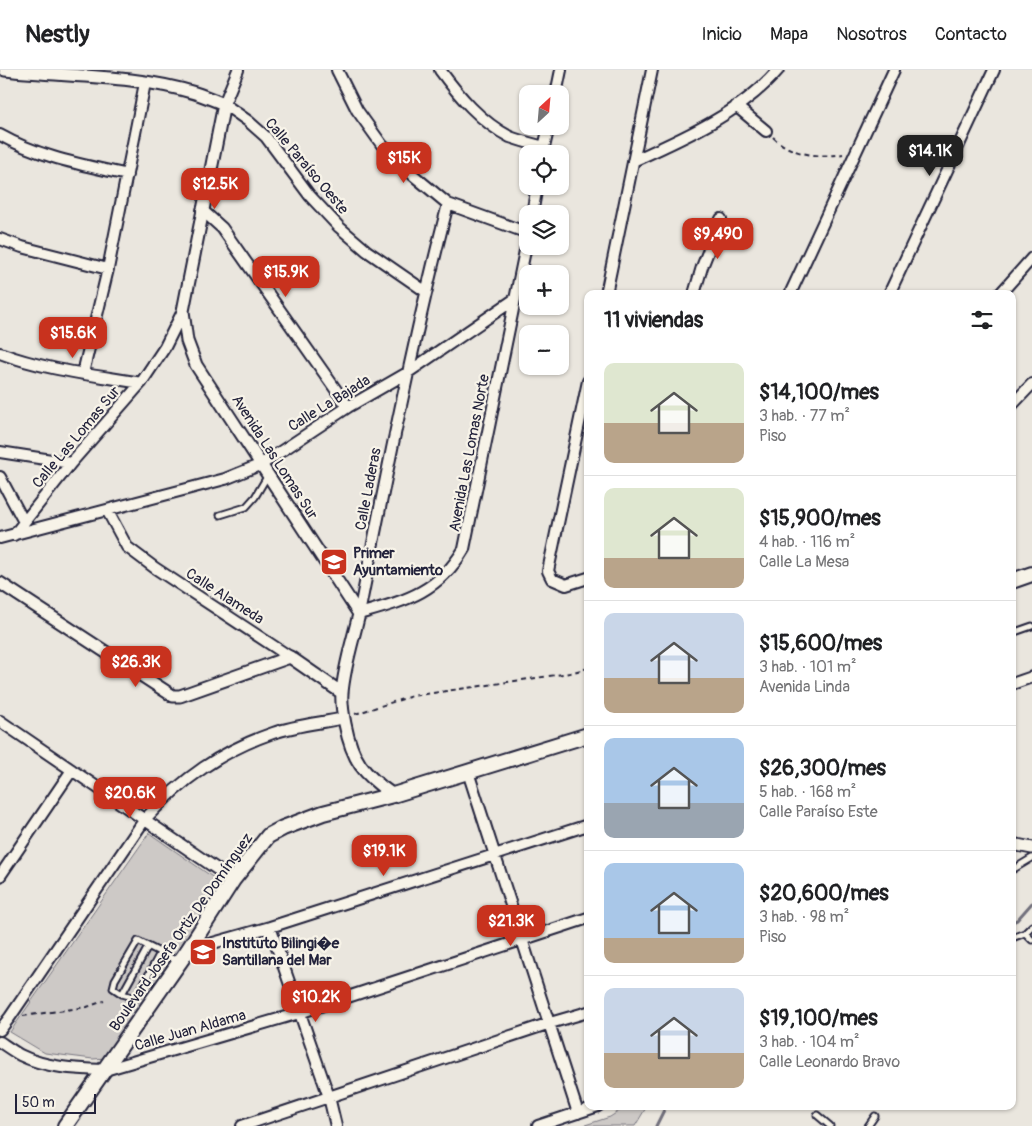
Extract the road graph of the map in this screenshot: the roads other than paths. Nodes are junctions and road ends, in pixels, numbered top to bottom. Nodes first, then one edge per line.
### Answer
1 (5, 70) edge
2 (238, 70) edge
3 (337, 70) edge
4 (440, 70) edge
5 (561, 70) edge
6 (652, 70) edge
7 (778, 70) edge
8 (894, 70) edge
9 (994, 70) edge
10 (145, 83) junction
11 (558, 85) edge
12 (224, 104) junction
13 (736, 106) junction
14 (766, 130) road end
15 (0, 135) edge
16 (531, 145) edge
17 (633, 161) junction
18 (127, 175) junction
19 (448, 204) junction
20 (202, 210) junction
21 (721, 219) dead end
22 (519, 232) edge
23 (0, 239) edge
24 (524, 255) edge
25 (1032, 258) edge
26 (108, 269) junction
27 (607, 290) edge
28 (695, 290) edge
29 (792, 290) edge
30 (891, 290) edge
31 (1004, 290) edge
32 (426, 292) junction
33 (515, 299) junction
34 (183, 311) junction
35 (0, 353) edge
36 (407, 373) junction
37 (83, 374) junction
38 (142, 383) junction
39 (1032, 384) edge
40 (584, 400) edge
41 (1016, 401) edge
42 (348, 407) junction
43 (0, 452) edge
44 (71, 463) junction
45 (265, 469) junction
46 (0, 477) edge
47 (107, 510) junction
48 (220, 515) dead end
49 (24, 522) junction
50 (14, 535) junction
51 (0, 538) edge
52 (1032, 574) edge
53 (584, 579) edge
54 (1016, 580) edge
55 (0, 583) edge
56 (358, 614) junction
57 (1032, 626) edge
58 (1016, 632) edge
59 (290, 656) junction
60 (1032, 677) edge
61 (1016, 683) edge
62 (342, 693) junction
63 (344, 718) junction
64 (0, 721) edge
65 (584, 736) edge
66 (72, 770) junction
67 (468, 772) junction
68 (393, 795) junction
69 (145, 820) junction
70 (584, 826) edge
71 (1016, 845) edge
72 (1032, 848) edge
73 (494, 854) junction
74 (1032, 858) edge
75 (1016, 868) edge
76 (0, 876) edge
77 (234, 880) junction
78 (584, 919) edge
79 (1032, 926) edge
80 (270, 927) junction
81 (1025, 932) junction
82 (1016, 936) edge
83 (521, 939) junction
84 (1032, 940) edge
85 (148, 947) junction
86 (188, 950) junction
87 (160, 953) junction
88 (179, 962) junction
89 (122, 994) junction
90 (300, 1013) junction
91 (584, 1013) edge
92 (550, 1023) junction
93 (0, 1030) edge
94 (0, 1042) edge
95 (105, 1070) junction
96 (329, 1097) junction
97 (587, 1110) edge
98 (578, 1113) junction
99 (817, 1115) dead end
100 (875, 1116) dead end
101 (65, 1126) edge
102 (242, 1126) edge
103 (336, 1126) edge
104 (538, 1126) edge
105 (830, 1126) edge
106 (868, 1126) edge

1 - 10 street, Calle Paraíso Oeste
2 - 12 street, Calle Las Lomas Sur
3 - 19 street
4 - 16 street
5 - 11 street
6 - 17 street
7 - 13 street
8 - 29 street
9 - 30 street
10 - 12 street, Calle Paraíso Oeste
10 - 18 street
12 - 20 street, Calle Las Lomas Sur
12 - 32 street, Calle Paraíso Oeste
13 - 14 street
13 - 17 street
15 - 18 street
17 - 27 street
18 - 26 street
19 - 22 street
19 - 32 street, Calle Laderas
20 - 34 street, Calle Las Lomas Sur
20 - 42 street
21 - 28 street
23 - 26 street
24 - 33 street, Avenida Las Lomas Norte
25 - 31 street
26 - 37 street
32 - 36 street, Calle Laderas
33 - 36 street, Calle La Bajada
33 - 56 street, Avenida Las Lomas Norte
34 - 38 street, Calle Las Lomas Sur
34 - 45 street, Avenida Las Lomas Sur
35 - 37 street
36 - 42 street, Calle La Bajada
36 - 56 street, Calle Laderas
37 - 38 street
38 - 44 street, Calle Las Lomas Sur
39 - 41 street
40 - 53 street
42 - 45 street, Calle La Bajada
43 - 44 street
44 - 49 street, Calle Las Lomas Sur
45 - 47 street, Calle La Bajada
45 - 48 lane
45 - 56 street, Avenida Las Lomas Sur
46 - 49 street
47 - 50 street, Calle La Bajada
47 - 59 street, Calle Alameda
49 - 50 street, Calle Las Lomas Sur
50 - 51 street, Calle La Bajada
52 - 54 main road
55 - 59 street
56 - 62 street, Calle Laderas
57 - 58 lane
59 - 62 street, Calle Alameda
60 - 61 street
62 - 63 street, Calle Laderas
63 - 68 street, Calle Laderas
63 - 69 street
64 - 66 street
65 - 67 main road, Boulevard Josefa Ortiz De Domínguez
66 - 69 street
66 - 76 street
67 - 68 main road, Boulevard Josefa Ortiz De Domínguez
67 - 73 street
68 - 77 main road, Boulevard Josefa Ortiz De Domínguez
69 - 77 street
69 - 93 street
70 - 73 street
71 - 72 street
73 - 80 street
73 - 83 street
74 - 75 lane
77 - 86 main road, Boulevard Josefa Ortiz De Domínguez
78 - 83 street, Calle Juan Aldama
79 - 81 lane
80 - 86 street
80 - 90 street
81 - 82 lane
81 - 84 lane
83 - 90 street, Calle Juan Aldama
83 - 92 street
85 - 87 lane
85 - 89 lane
85 - 89 lane
86 - 88 main road, Boulevard Josefa Ortiz De Domínguez
87 - 88 lane
87 - 89 lane
88 - 95 main road, Boulevard Josefa Ortiz De Domínguez
90 - 95 street, Calle Juan Aldama
90 - 96 street
91 - 92 street
92 - 96 street
92 - 98 street
94 - 95 street, Calle Juan Aldama
95 - 101 main road, Boulevard Josefa Ortiz De Domínguez
96 - 102 street
96 - 103 street
97 - 98 street
98 - 104 street
99 - 105 lane
100 - 106 lane

